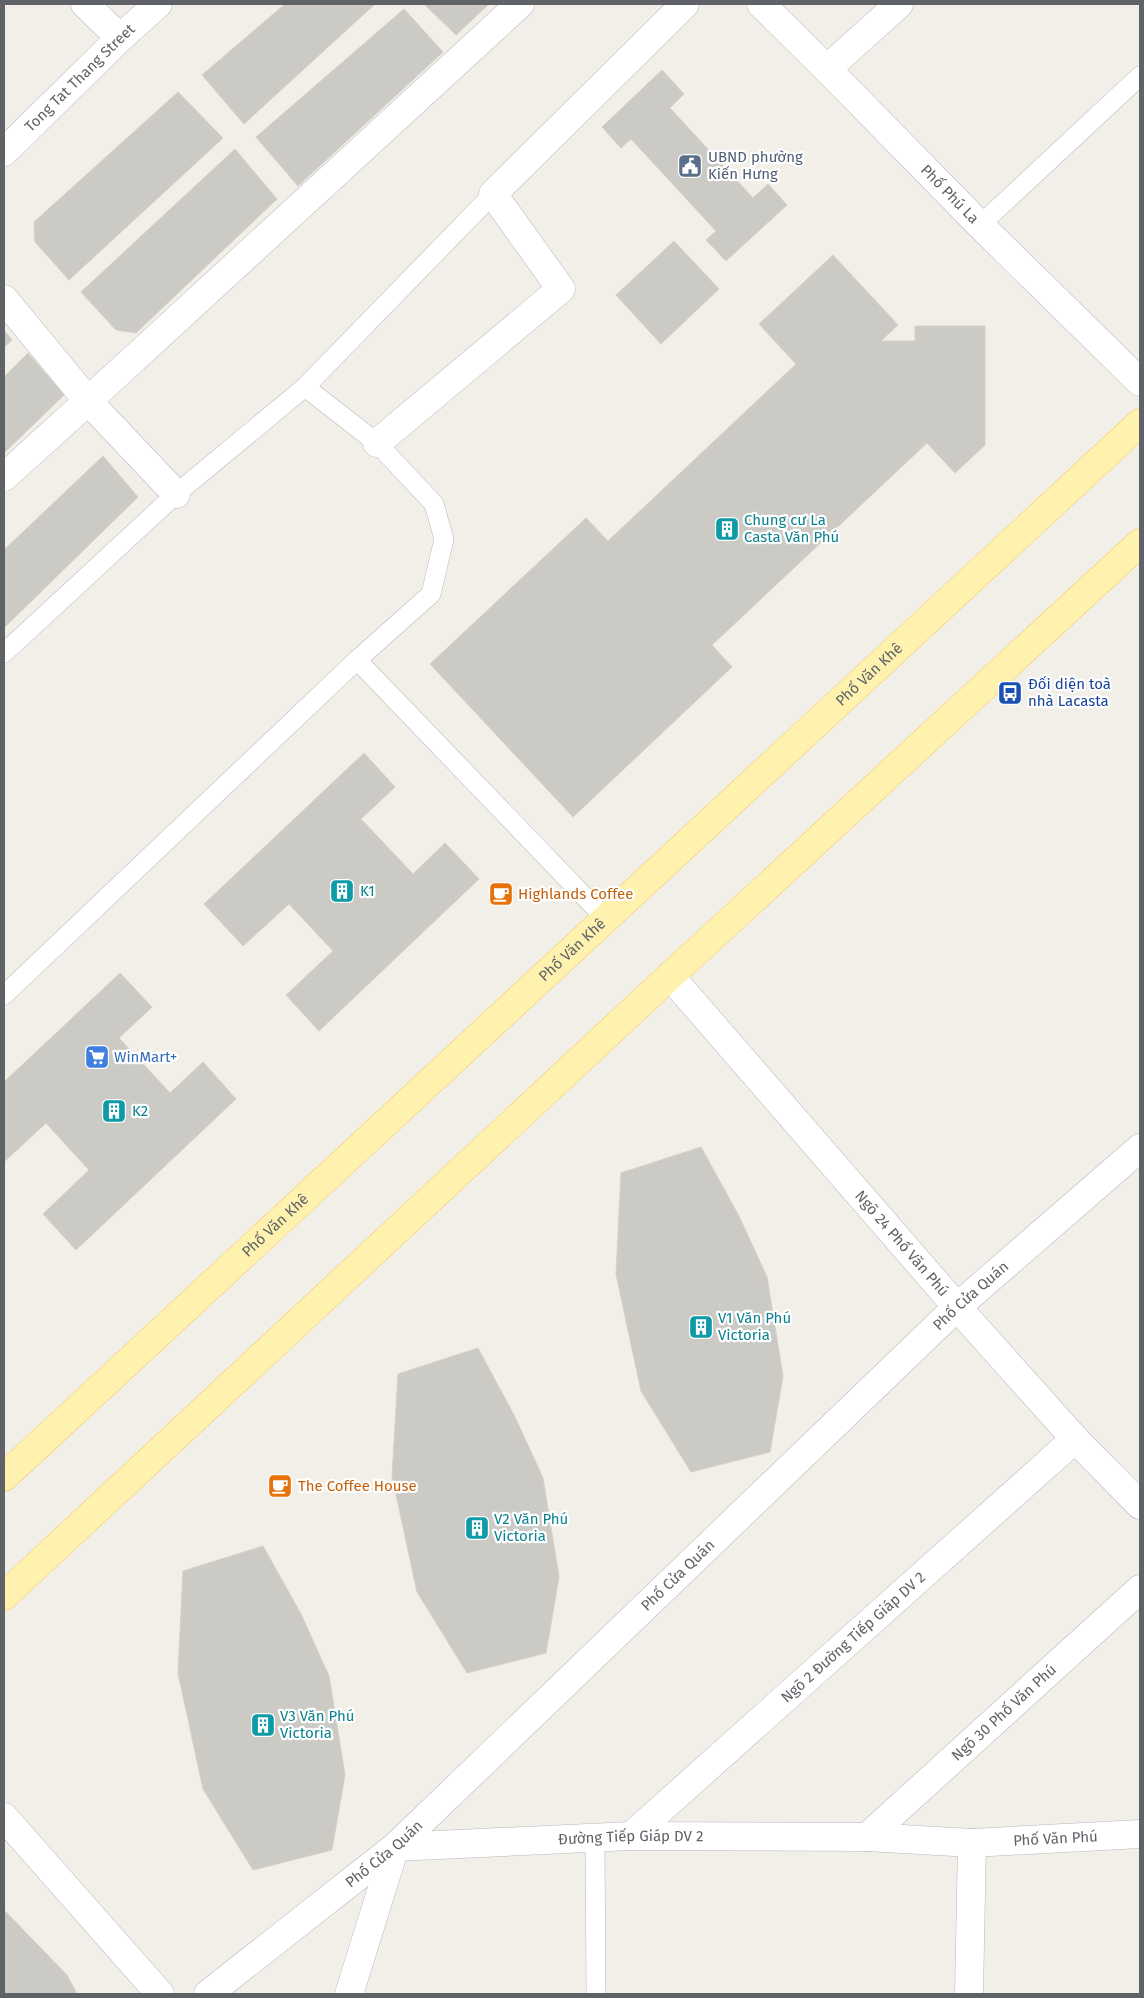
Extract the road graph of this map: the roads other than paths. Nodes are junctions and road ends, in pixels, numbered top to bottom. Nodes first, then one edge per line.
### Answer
1 (85, 4) edge
2 (158, 4) edge
3 (520, 4) edge
4 (685, 4) edge
5 (761, 4) edge
6 (900, 4) edge
7 (120, 38) junction
8 (827, 69) junction
9 (1140, 76) edge
10 (4, 152) edge
11 (493, 194) junction
12 (980, 225) junction
13 (4, 298) edge
14 (1140, 382) edge
15 (305, 387) junction
16 (88, 401) junction
17 (1140, 423) edge
18 (378, 443) junction
19 (4, 477) edge
20 (176, 494) junction
21 (1140, 543) edge
22 (4, 653) edge
23 (356, 660) junction
24 (606, 919) junction
25 (670, 976) junction
26 (4, 995) edge
27 (1140, 1148) edge
28 (957, 1307) junction
29 (1075, 1439) junction
30 (4, 1478) edge
31 (1140, 1504) edge
32 (1140, 1589) edge
33 (4, 1596) edge
34 (4, 1817) edge
35 (1140, 1834) edge
36 (631, 1836) junction
37 (867, 1837) junction
38 (595, 1838) junction
39 (972, 1843) junction
40 (395, 1847) junction
41 (160, 1994) edge
42 (208, 1994) edge
43 (349, 1994) edge
44 (596, 1994) edge
45 (969, 1994) edge

1 - 7 street
2 - 7 street, Tong Tat Thang Street
3 - 16 street
4 - 11 street
5 - 8 street, Phố Phú La
6 - 8 street
7 - 10 street, Tong Tat Thang Street
8 - 12 street, Phố Phú La
9 - 12 lane
11 - 15 lane
11 - 18 street
12 - 14 street, Phố Phú La
13 - 16 street
15 - 18 lane
15 - 20 lane
16 - 19 street
16 - 20 street
17 - 24 main road, Phố Văn Khê
18 - 23 lane
20 - 22 lane
21 - 25 main road
23 - 24 lane
23 - 26 lane
24 - 30 main road, Phố Văn Khê
25 - 28 street, Ngõ 24 Phố Văn Phú
25 - 33 main road
27 - 28 street, Phố Cửa Quán
28 - 29 street, Ngõ 24 Phố Văn Phú
28 - 40 street, Phố Cửa Quán
29 - 31 street, Ngõ 24 Phố Văn Phú
29 - 36 street, Ngõ 2 Đường Tiếp Giáp DV 2
32 - 37 street, Ngõ 30 Phố Văn Phú
34 - 41 street
35 - 39 street, Phố Văn Phú
36 - 37 street, Đường Tiếp Giáp DV 2
36 - 38 street, Đường Tiếp Giáp DV 2
37 - 39 street, Phố Văn Phú
38 - 40 street, Đường Tiếp Giáp DV 2
38 - 44 lane
39 - 45 street
40 - 42 street, Phố Cửa Quán
40 - 43 street

